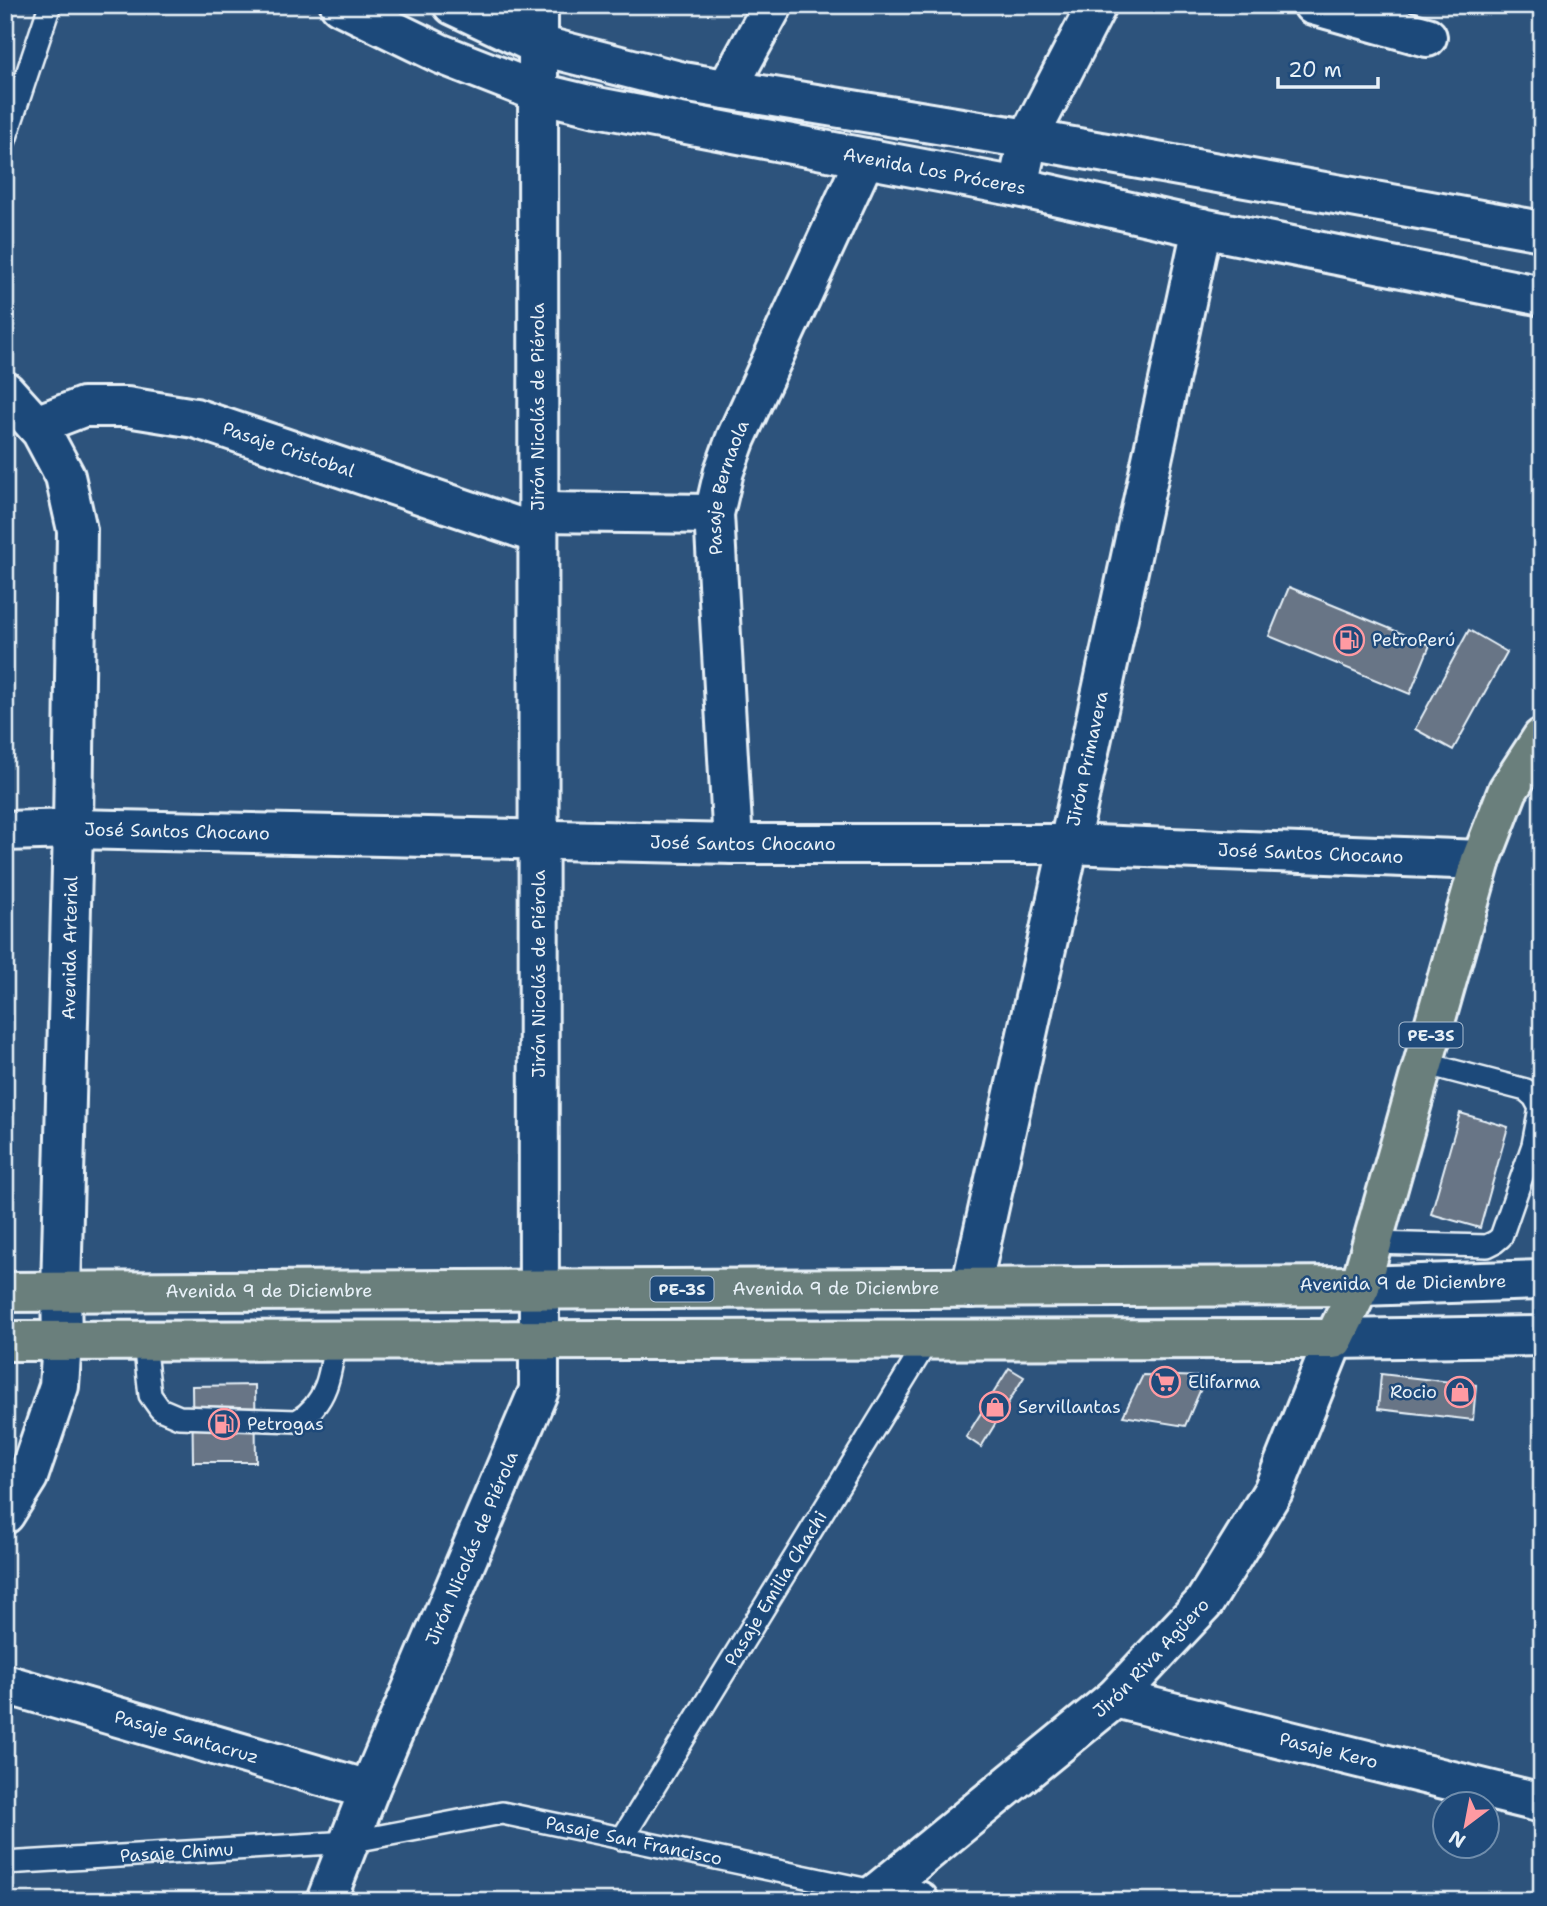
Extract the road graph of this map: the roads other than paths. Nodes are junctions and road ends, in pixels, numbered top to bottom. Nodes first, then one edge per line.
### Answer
1 (50, 5) edge
2 (340, 5) edge
3 (453, 5) edge
4 (538, 5) edge
5 (773, 5) edge
6 (1097, 5) edge
7 (1313, 5) edge
8 (1427, 37) dead end
9 (538, 45) junction
10 (727, 89) junction
11 (538, 92) junction
12 (1028, 139) junction
13 (5, 140) edge
14 (865, 158) junction
15 (1018, 187) junction
16 (1356, 198) junction
17 (1202, 228) junction
18 (1542, 231) edge
19 (1344, 256) junction
20 (1542, 296) edge
21 (5, 391) edge
22 (36, 425) junction
23 (714, 514) junction
24 (538, 523) junction
25 (1542, 738) edge
26 (73, 829) junction
27 (5, 831) edge
28 (539, 839) junction
29 (733, 844) junction
30 (1069, 844) junction
31 (1481, 860) junction
32 (1423, 1063) junction
33 (1495, 1242) junction
34 (1371, 1243) junction
35 (1495, 1280) junction
36 (1542, 1280) edge
37 (1360, 1286) junction
38 (971, 1288) junction
39 (539, 1290) junction
40 (61, 1291) junction
41 (5, 1292) edge
42 (1542, 1336) edge
43 (1334, 1339) junction
44 (539, 1340) junction
45 (928, 1340) junction
46 (5, 1341) edge
47 (62, 1341) junction
48 (335, 1341) junction
49 (144, 1342) junction
50 (5, 1514) edge
51 (5, 1684) edge
52 (1115, 1698) junction
53 (369, 1790) junction
54 (1542, 1803) edge
55 (622, 1839) junction
56 (349, 1842) junction
57 (5, 1863) edge
58 (875, 1896) edge
59 (326, 1901) edge
60 (919, 1901) edge

1 - 13 lane
2 - 11 street, Avenida Los Próceres
3 - 9 street
4 - 9 street, Jirón Nicolás de Piérola
5 - 10 street
6 - 12 street
7 - 8 street
9 - 10 street
9 - 11 street, Jirón Nicolás de Piérola
10 - 12 street
11 - 14 street, Avenida Los Próceres
11 - 24 street, Jirón Nicolás de Piérola
12 - 15 street
12 - 16 street
14 - 15 street, Avenida Los Próceres
14 - 23 street, Pasaje Bernaola
15 - 17 street, Avenida Los Próceres
16 - 18 street
16 - 19 street
17 - 19 street, Avenida Los Próceres
17 - 30 street, Jirón Primavera
19 - 20 street, Avenida Los Próceres
21 - 22 street, Avenida Arterial
22 - 24 street, Pasaje Cristobal
22 - 26 street, Avenida Arterial
23 - 24 street, Pasaje Cristobal
23 - 29 street, Pasaje Bernaola
24 - 28 street, Jirón Nicolás de Piérola
25 - 31 highway, PE-3S
26 - 27 street, José Santos Chocano
26 - 28 street, José Santos Chocano
26 - 40 street, Avenida Arterial
28 - 29 street, José Santos Chocano
28 - 39 street, Jirón Nicolás de Piérola
29 - 30 street, José Santos Chocano
30 - 31 street, José Santos Chocano
30 - 38 street, Jirón Primavera
31 - 32 highway, PE-3S
32 - 33 lane
32 - 34 highway, PE-3S
33 - 34 lane
33 - 35 lane
34 - 37 highway, PE-3S
35 - 36 street, Avenida 9 de Diciembre
35 - 37 street, Avenida 9 de Diciembre
37 - 38 highway, Avenida 9 de Diciembre / PE-3S
37 - 43 highway, PE-3S
38 - 39 highway, Avenida 9 de Diciembre / PE-3S
39 - 40 highway, Avenida 9 de Diciembre / PE-3S
39 - 44 street, Jirón Nicolás de Piérola
40 - 41 highway, Avenida 9 de Diciembre / PE-3S
40 - 47 street, Avenida Arterial
42 - 43 street
43 - 45 highway
43 - 52 street, Jirón Riva Agüero
44 - 45 highway
44 - 48 highway
44 - 53 street, Jirón Nicolás de Piérola
45 - 55 lane, Pasaje Emilia Chachi
46 - 47 highway
47 - 49 highway
47 - 50 street, Avenida Arterial
48 - 49 highway
48 - 49 lane
51 - 53 street, Pasaje Santacruz
52 - 54 street, Pasaje Kero
52 - 58 street, Jirón Riva Agüero
53 - 56 street, Jirón Nicolás de Piérola
55 - 56 lane, Pasaje San Francisco
55 - 58 lane, Pasaje San Francisco
56 - 57 lane, Pasaje Chimu
56 - 59 street, Jirón Nicolás de Piérola
58 - 60 street, Pasaje San Francisco

